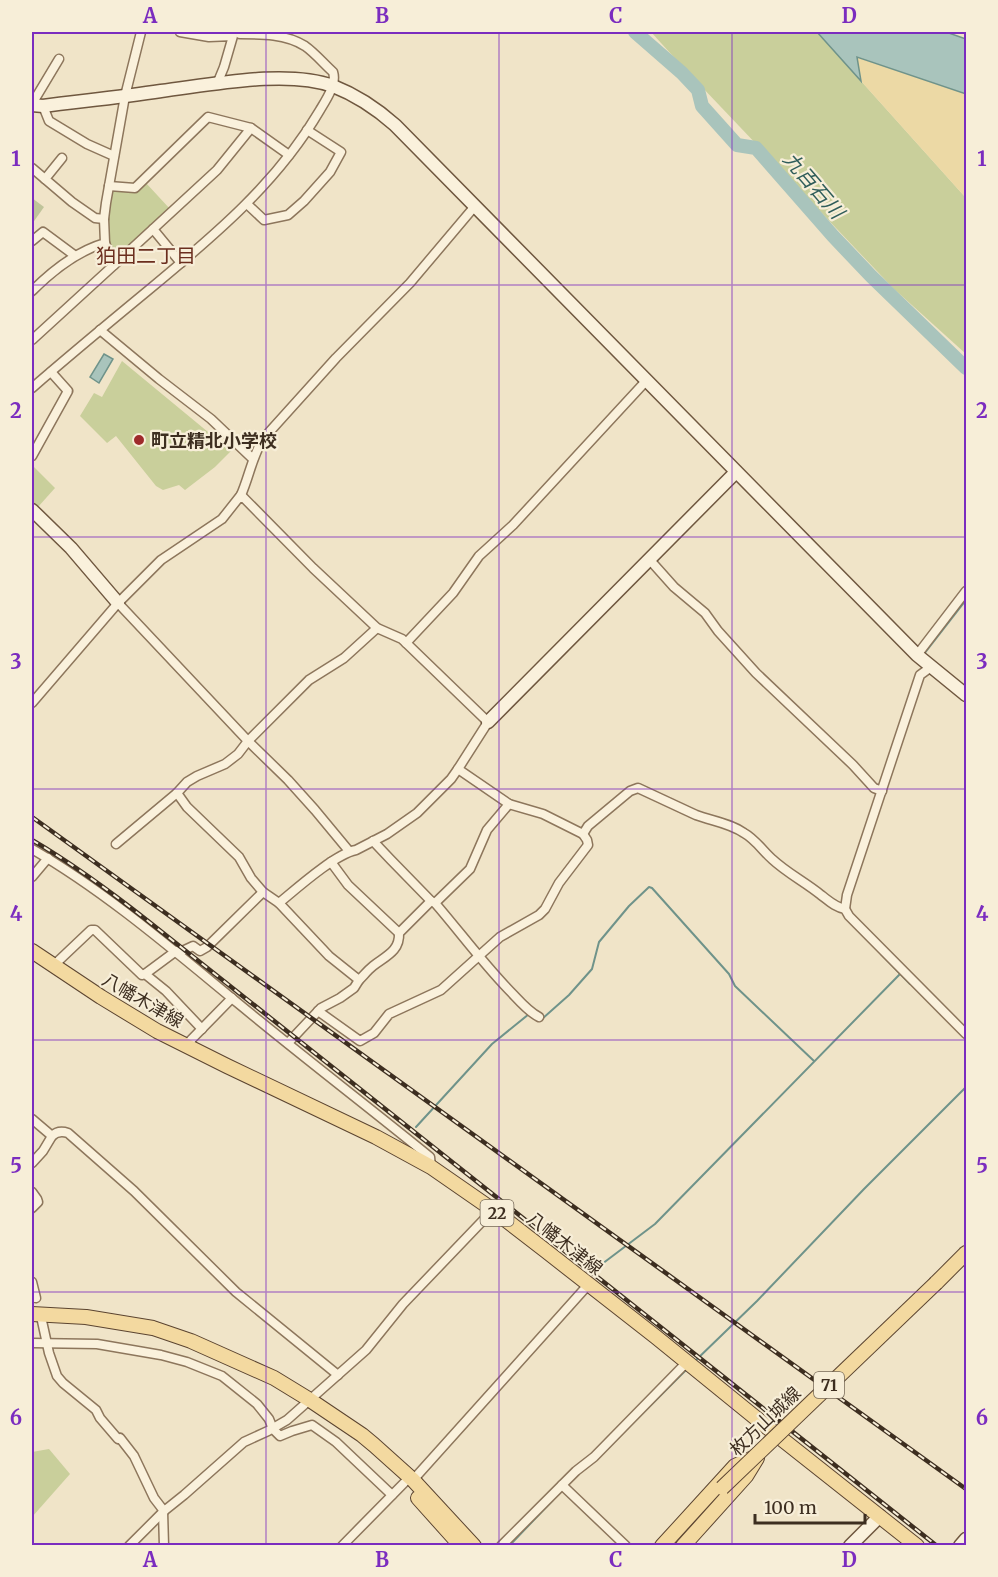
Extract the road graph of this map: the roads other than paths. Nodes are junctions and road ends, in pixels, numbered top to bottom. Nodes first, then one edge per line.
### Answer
1 (141, 32) edge
2 (181, 32) edge
3 (268, 33) edge
4 (238, 34) edge
5 (59, 59) dead end
6 (217, 84) junction
7 (332, 86) junction
8 (126, 96) junction
9 (35, 105) edge
10 (251, 128) junction
11 (307, 130) junction
12 (289, 155) junction
13 (114, 156) junction
14 (62, 158) dead end
15 (32, 168) edge
16 (45, 179) junction
17 (109, 186) junction
18 (247, 204) junction
19 (475, 206) junction
20 (104, 219) junction
21 (153, 229) junction
22 (32, 241) edge
23 (105, 243) junction
24 (74, 255) junction
25 (181, 263) junction
26 (114, 265) junction
27 (32, 291) edge
28 (100, 330) junction
29 (32, 340) edge
30 (51, 372) junction
31 (646, 381) junction
32 (32, 388) edge
33 (32, 456) edge
34 (253, 459) junction
35 (736, 472) junction
36 (241, 495) junction
37 (32, 510) edge
38 (649, 559) junction
39 (966, 591) edge
40 (118, 603) junction
41 (377, 628) junction
42 (406, 643) junction
43 (917, 655) junction
44 (931, 666) junction
45 (966, 695) edge
46 (32, 703) edge
47 (488, 722) junction
48 (248, 741) junction
49 (458, 769) junction
50 (882, 791) junction
51 (177, 793) junction
52 (509, 804) junction
53 (583, 834) junction
54 (374, 841) junction
55 (116, 844) dead end
56 (32, 849) edge
57 (348, 851) junction
58 (48, 858) junction
59 (331, 862) junction
60 (32, 876) edge
61 (263, 892) junction
62 (433, 902) junction
63 (279, 903) junction
64 (845, 909) junction
65 (399, 933) junction
66 (32, 951) edge
67 (177, 952) junction
68 (478, 956) junction
69 (53, 966) junction
70 (145, 974) junction
71 (359, 980) junction
72 (232, 998) junction
73 (318, 1011) junction
74 (539, 1017) dead end
75 (202, 1029) junction
76 (966, 1034) edge
77 (288, 1043) junction
78 (185, 1046) junction
79 (32, 1119) edge
80 (52, 1136) junction
81 (32, 1162) edge
82 (431, 1167) junction
83 (32, 1192) edge
84 (32, 1208) edge
85 (493, 1210) junction
86 (966, 1253) edge
87 (32, 1282) edge
88 (588, 1285) junction
89 (36, 1298) dead end
90 (37, 1318) edge
91 (32, 1343) edge
92 (46, 1344) junction
93 (687, 1362) junction
94 (338, 1375) junction
95 (309, 1402) junction
96 (273, 1429) junction
97 (778, 1436) junction
98 (758, 1456) junction
99 (408, 1482) junction
100 (562, 1485) junction
101 (392, 1495) junction
102 (164, 1511) junction
103 (880, 1516) junction
104 (966, 1539) edge
105 (129, 1545) edge
106 (164, 1545) edge
107 (342, 1545) edge
108 (461, 1545) edge
109 (474, 1545) edge
110 (501, 1545) edge
111 (626, 1545) edge
112 (662, 1545) edge
113 (673, 1545) edge
114 (683, 1545) edge
115 (850, 1545) edge
116 (917, 1545) edge
117 (960, 1545) edge

1 - 8 street
2 - 4 street
3 - 4 street
3 - 7 street
4 - 6 street
5 - 9 street
6 - 7 street
6 - 8 street
7 - 11 street
7 - 19 street
8 - 9 street
8 - 13 street
9 - 13 street
10 - 12 street
10 - 17 street
10 - 21 street
11 - 12 street
11 - 18 street
12 - 18 street
13 - 17 street
14 - 16 street
15 - 16 street
16 - 20 street
17 - 20 street
18 - 25 street
19 - 31 street
19 - 34 street
20 - 23 street
21 - 25 street
21 - 26 street
22 - 24 street
23 - 24 street
23 - 26 street
24 - 27 street
25 - 28 street
26 - 29 street
28 - 30 street
28 - 34 street
30 - 32 street
30 - 33 street
31 - 35 street
31 - 42 street
34 - 36 street
35 - 38 street
35 - 43 street
36 - 40 street
36 - 41 street
37 - 40 street
38 - 47 street
38 - 50 street
39 - 43 street
40 - 46 street
40 - 48 street
41 - 42 street
41 - 48 street
42 - 47 street
43 - 44 street
44 - 45 street
44 - 50 street
47 - 49 street
48 - 51 street
48 - 57 street
49 - 52 street
49 - 54 street
50 - 64 street
51 - 55 street
51 - 61 street
52 - 53 street
52 - 62 street
53 - 64 street
53 - 68 street
54 - 57 street
54 - 62 street
56 - 58 street
57 - 59 street
58 - 60 street
58 - 67 street
59 - 63 street
59 - 65 street
61 - 63 street
61 - 67 street
62 - 65 street
62 - 68 street
63 - 71 street
64 - 76 street
65 - 71 street
66 - 69 main road, 八幡木津線 / 22
67 - 70 street
67 - 72 street
68 - 73 street
68 - 74 street
69 - 70 street
69 - 78 main road, 八幡木津線 / 22
70 - 75 street
71 - 73 street
72 - 75 street
72 - 77 street
73 - 77 street
75 - 78 street
77 - 82 street
78 - 82 main road, 八幡木津線 / 22
79 - 80 street
80 - 81 street
80 - 94 street
82 - 85 main road, 八幡木津線 / 22
83 - 84 street
85 - 88 main road, 八幡木津線 / 22
85 - 94 street
86 - 113 main road, 枚方山城線 / 71, bridge
87 - 89 street
88 - 93 main road, 八幡木津線 / 22
88 - 99 street
90 - 92 street
90 - 95 main road
91 - 92 street
92 - 96 street
92 - 102 street
93 - 97 main road, 八幡木津線 / 22
93 - 100 street
94 - 95 street
95 - 96 street
95 - 99 main road
96 - 101 street
96 - 102 street
97 - 98 main road
97 - 103 main road, 八幡木津線 / 22
98 - 112 main road
98 - 114 main road
99 - 101 street
99 - 108 main road
99 - 109 main road
100 - 110 street
100 - 111 street
101 - 107 street
102 - 105 street
102 - 106 street
103 - 115 street
103 - 116 main road, 八幡木津線 / 22
104 - 117 street

